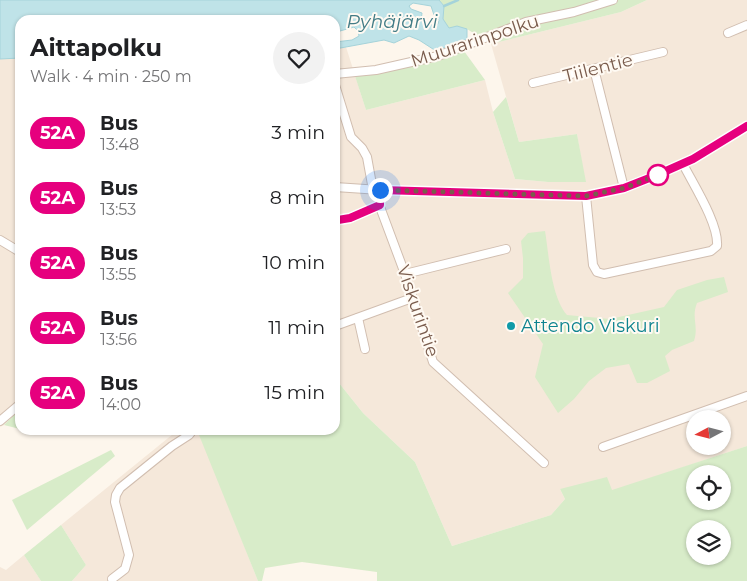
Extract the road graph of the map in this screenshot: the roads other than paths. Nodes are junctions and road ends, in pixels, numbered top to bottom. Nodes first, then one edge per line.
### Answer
1 (613, 0) edge
2 (747, 25) edge
3 (728, 33) dead end
4 (663, 52) dead end
5 (594, 69) junction
6 (340, 75) edge
7 (533, 83) dead end
8 (340, 102) edge
9 (747, 126) edge
10 (683, 164) junction
11 (340, 187) edge
12 (624, 188) junction
13 (376, 190) junction
14 (586, 196) junction
15 (0, 240) edge
16 (15, 249) edge
17 (506, 249) dead end
18 (405, 274) junction
19 (412, 298) junction
20 (358, 318) junction
21 (340, 324) edge
22 (365, 349) dead end
23 (747, 396) edge
24 (15, 408) edge
25 (0, 421) edge
26 (190, 435) edge
27 (603, 447) dead end
28 (544, 464) dead end
29 (112, 579) dead end

1 - 6 street, Muurarinpolku
2 - 3 street
4 - 5 street, Tiilentie
5 - 7 street, Tiilentie
5 - 12 street
8 - 13 street, Viskurintie
9 - 10 street
10 - 12 street
10 - 14 street
11 - 13 street
12 - 14 street
13 - 14 street
13 - 18 street, Viskurintie
15 - 16 street
17 - 18 street
18 - 19 street, Viskurintie
19 - 20 street
19 - 28 street, Viskurintie
20 - 21 street
20 - 22 street
23 - 27 street
24 - 25 street
26 - 29 street

